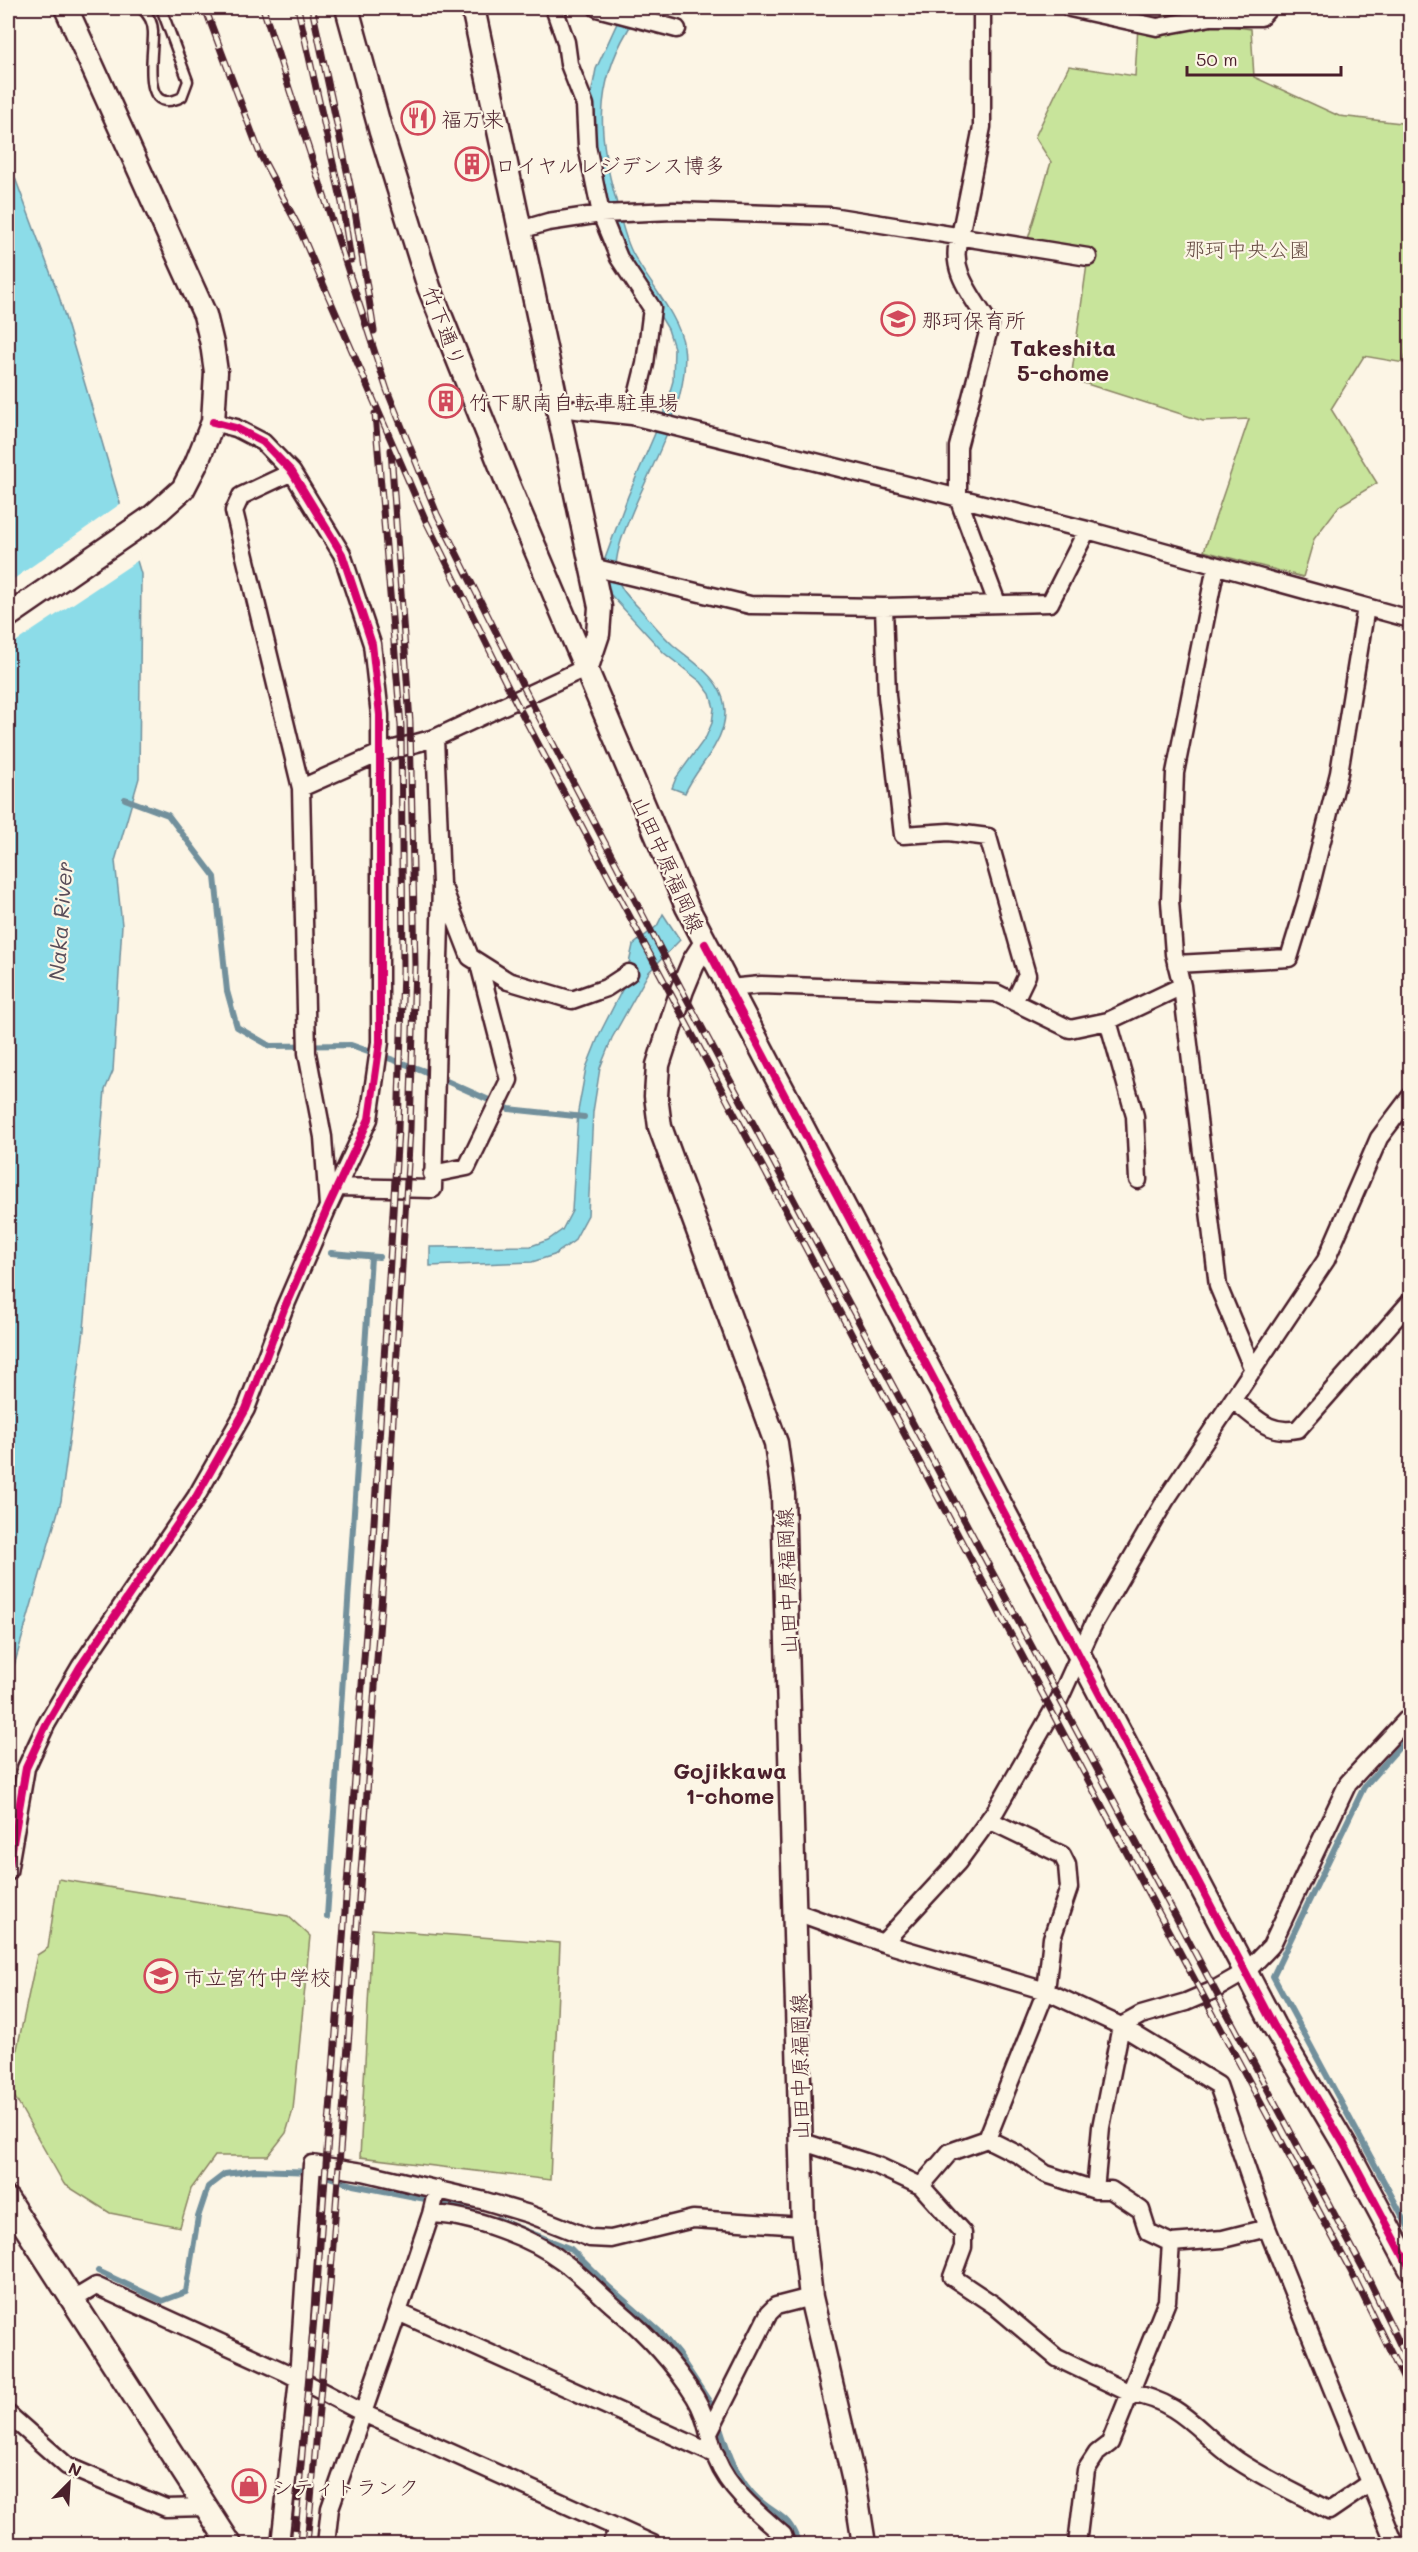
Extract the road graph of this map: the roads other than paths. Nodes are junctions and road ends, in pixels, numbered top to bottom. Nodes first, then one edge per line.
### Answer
1 (66, 8) edge
2 (141, 8) edge
3 (161, 8) edge
4 (346, 8) edge
5 (473, 8) edge
6 (554, 8) edge
7 (597, 8) edge
8 (982, 8) edge
9 (1070, 8) edge
10 (1269, 8) edge
11 (677, 29) dead end
12 (601, 214) junction
13 (519, 230) junction
14 (960, 236) junction
15 (1088, 257) dead end
16 (558, 408) junction
17 (632, 416) junction
18 (213, 422) junction
19 (292, 472) junction
20 (958, 498) junction
21 (1087, 530) junction
22 (1216, 566) junction
23 (599, 570) junction
24 (997, 603) junction
25 (884, 607) junction
26 (1366, 607) junction
27 (8, 616) edge
28 (1410, 619) edge
29 (587, 666) junction
30 (435, 738) junction
31 (380, 753) junction
32 (301, 788) junction
33 (441, 884) junction
34 (705, 944) junction
35 (479, 964) junction
36 (1176, 964) junction
37 (628, 973) dead end
38 (1182, 986) junction
39 (729, 988) junction
40 (1014, 1002) junction
41 (1108, 1021) junction
42 (1410, 1097) edge
43 (432, 1174) junction
44 (1138, 1180) dead end
45 (337, 1187) junction
46 (328, 1207) junction
47 (1410, 1302) edge
48 (1252, 1370) junction
49 (1234, 1401) junction
50 (1079, 1654) junction
51 (1410, 1716) edge
52 (989, 1820) junction
53 (8, 1872) edge
54 (796, 1912) junction
55 (883, 1943) junction
56 (1247, 1971) junction
57 (1046, 1991) junction
58 (1121, 2026) junction
59 (987, 2139) junction
60 (800, 2141) junction
61 (921, 2186) junction
62 (437, 2189) junction
63 (1095, 2190) junction
64 (8, 2200) edge
65 (431, 2214) junction
66 (803, 2226) junction
67 (1267, 2228) junction
68 (1171, 2243) junction
69 (1410, 2268) edge
70 (811, 2297) junction
71 (71, 2301) junction
72 (398, 2312) junction
73 (298, 2379) junction
74 (1130, 2392) junction
75 (363, 2413) junction
76 (8, 2414) edge
77 (711, 2427) junction
78 (716, 2455) junction
79 (1370, 2482) junction
80 (205, 2507) junction
81 (618, 2529) junction
82 (230, 2544) edge
83 (280, 2544) edge
84 (326, 2544) edge
85 (611, 2544) edge
86 (653, 2544) edge
87 (786, 2544) edge
88 (864, 2544) edge
89 (1077, 2544) edge
90 (1395, 2544) edge

1 - 18 main road
2 - 3 lane
4 - 29 main road, 竹下通り
5 - 13 main road
6 - 12 street
7 - 11 street
8 - 14 street
9 - 10 street
12 - 13 street
12 - 14 street
12 - 17 street
13 - 16 main road
14 - 15 street
14 - 20 street
16 - 17 street
16 - 23 main road
17 - 20 street
18 - 19 street
18 - 27 main road
19 - 31 street
19 - 32 street
20 - 21 street
20 - 24 street
21 - 22 street
21 - 24 street
22 - 26 street
22 - 36 street
23 - 25 street
23 - 29 main road
24 - 25 street
25 - 40 street
26 - 28 street
26 - 36 street
29 - 30 street
29 - 34 main road, 山田中原福岡線
30 - 31 street
30 - 33 street
31 - 32 street
31 - 45 street
32 - 46 street
33 - 35 street
33 - 43 street
34 - 39 main road
34 - 54 main road, 山田中原福岡線
35 - 37 street
35 - 43 street
36 - 38 street
38 - 41 street
38 - 48 street
39 - 40 street
39 - 50 main road
40 - 41 street
41 - 44 street
42 - 48 street
43 - 45 street
45 - 46 street
46 - 53 street
47 - 49 street
48 - 49 street
49 - 50 street
50 - 52 street
50 - 56 main road
51 - 56 street
52 - 55 street
52 - 57 street
54 - 55 street
54 - 60 main road, 山田中原福岡線
55 - 57 street
56 - 58 street
56 - 69 main road
57 - 58 street
57 - 59 street
58 - 63 street
58 - 67 street
59 - 61 street
59 - 63 street
60 - 61 street
60 - 66 main road, 山田中原福岡線
61 - 74 street
62 - 65 street
62 - 66 street
62 - 73 street
63 - 68 street
64 - 71 main road
65 - 72 street
65 - 77 street
66 - 70 main road, 山田中原福岡線
67 - 68 street
67 - 79 street
68 - 74 street
70 - 77 street
70 - 88 main road, 山田中原福岡線
71 - 73 street
71 - 80 main road
72 - 75 street
72 - 78 street
73 - 75 street
73 - 83 street
74 - 79 street
74 - 89 street
75 - 81 street
75 - 84 street
76 - 80 street
77 - 78 street
78 - 87 street
79 - 90 street
80 - 82 main road
81 - 85 street
81 - 86 street

